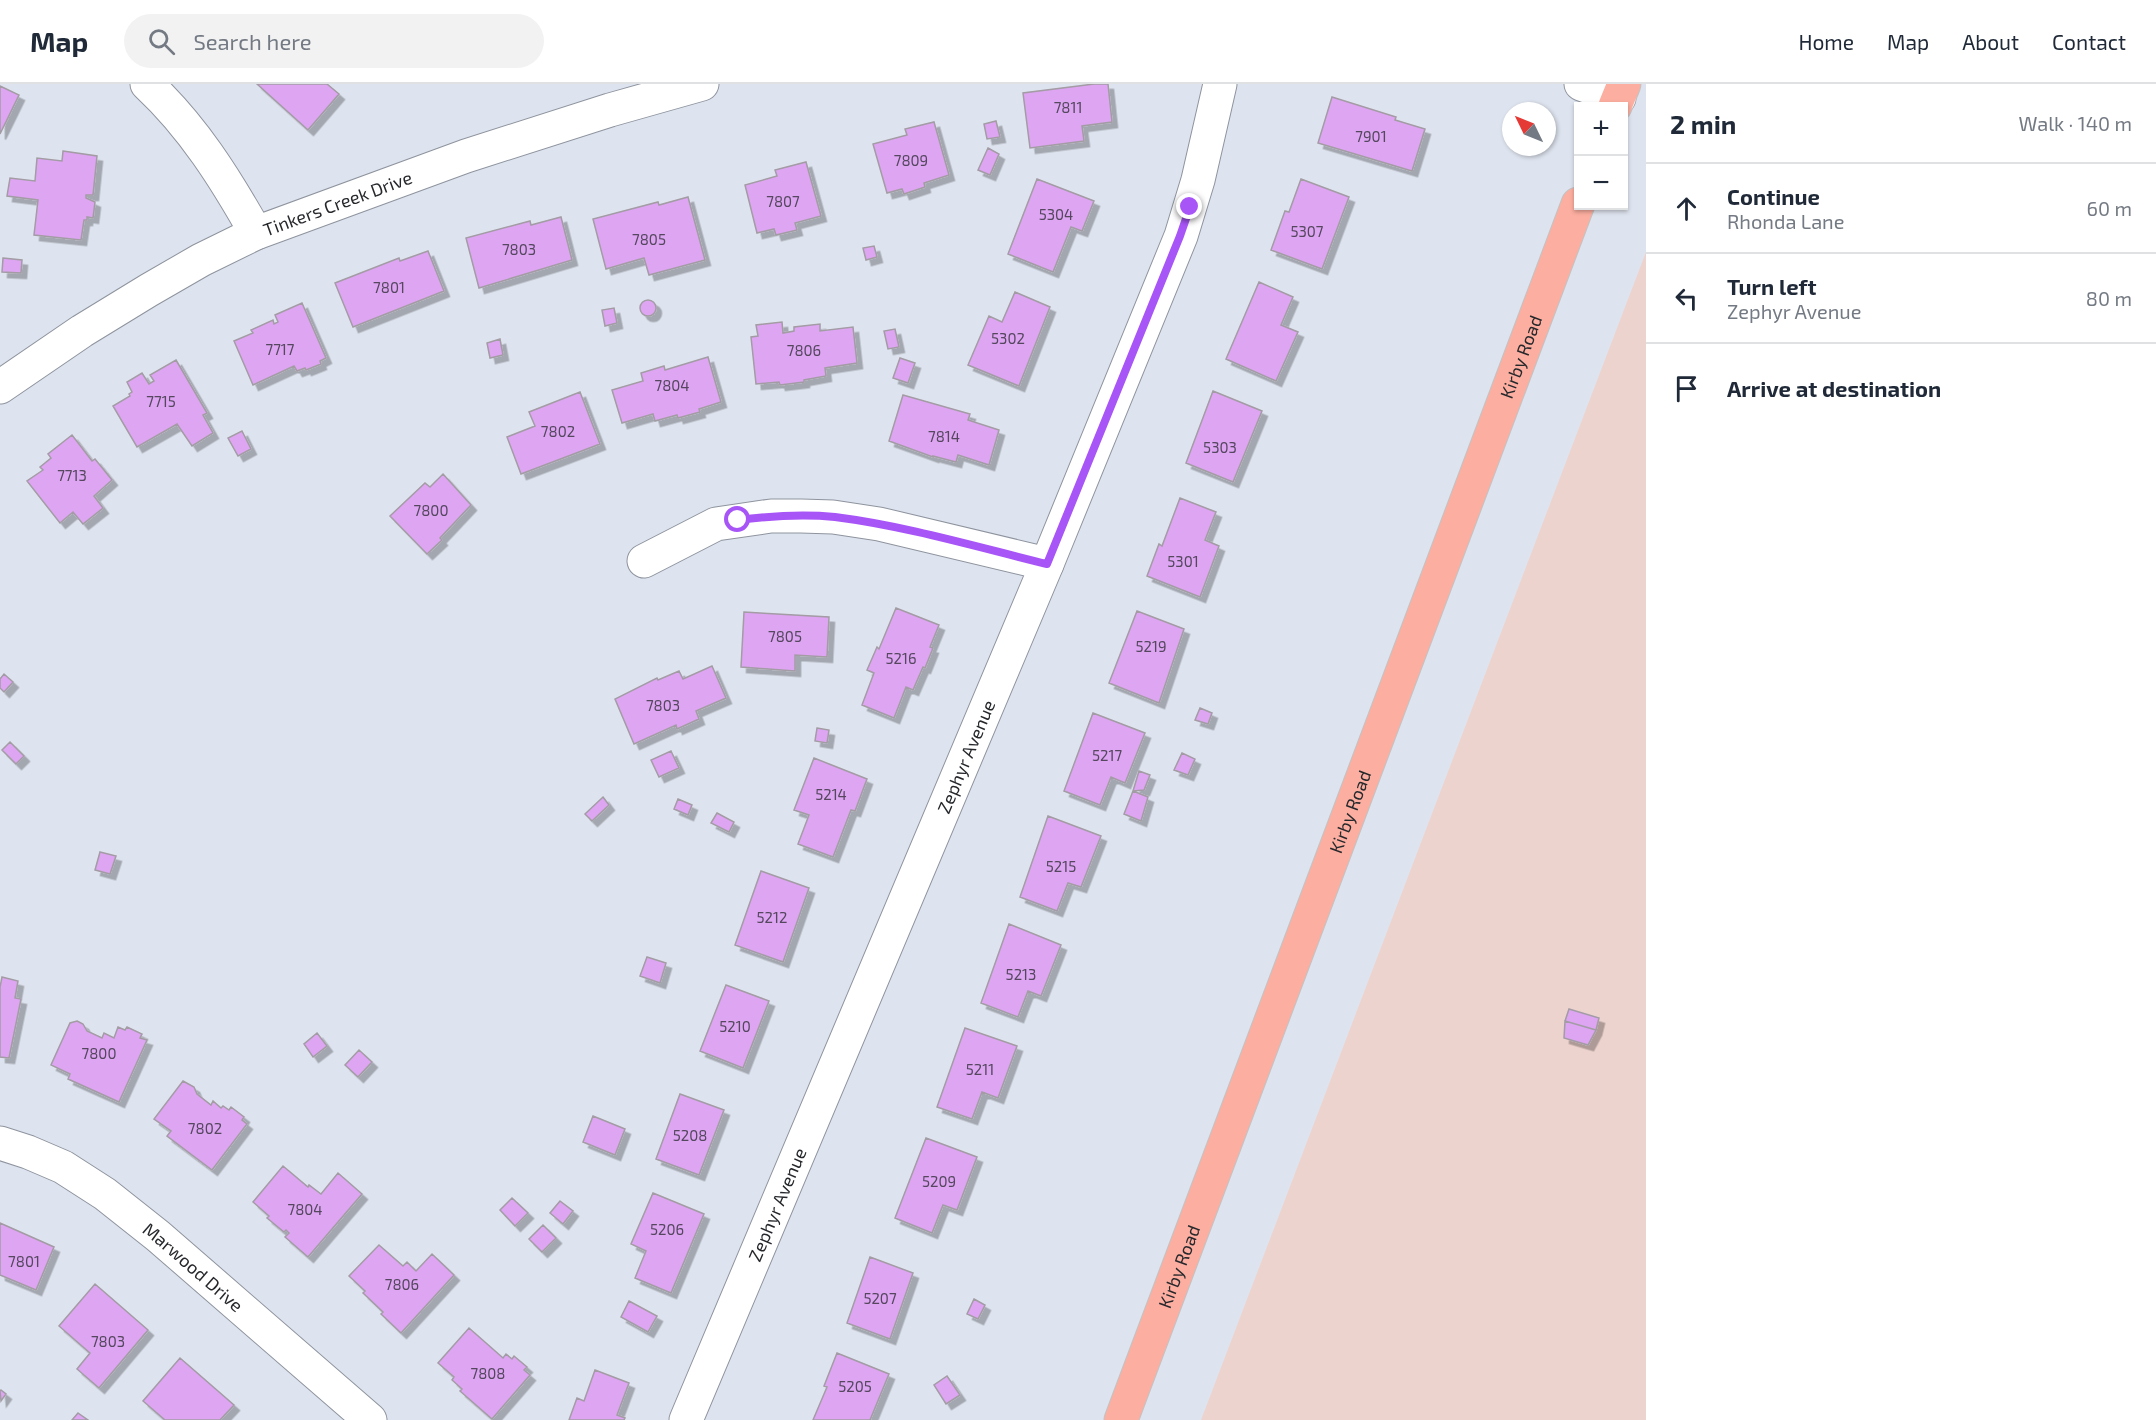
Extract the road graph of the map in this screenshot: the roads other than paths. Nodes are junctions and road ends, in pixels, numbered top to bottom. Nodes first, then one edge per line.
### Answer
1 (147, 84) edge
2 (702, 84) edge
3 (1220, 84) edge
4 (1581, 84) edge
5 (1619, 96) edge
6 (606, 97) edge
7 (1576, 210) edge
8 (256, 233) junction
9 (0, 387) edge
10 (644, 561) dead end
11 (1047, 564) junction
12 (0, 1143) edge
13 (370, 1420) edge
14 (686, 1420) edge
15 (1121, 1420) edge

1 - 8 street
2 - 6 street, Tinkers Creek Drive
3 - 11 street, Zephyr Avenue
4 - 5 street
6 - 8 street, Tinkers Creek Drive
7 - 15 main road, Kirby Road
8 - 9 street, Tinkers Creek Drive
10 - 11 street
11 - 14 street, Zephyr Avenue
12 - 13 street, Marwood Drive

